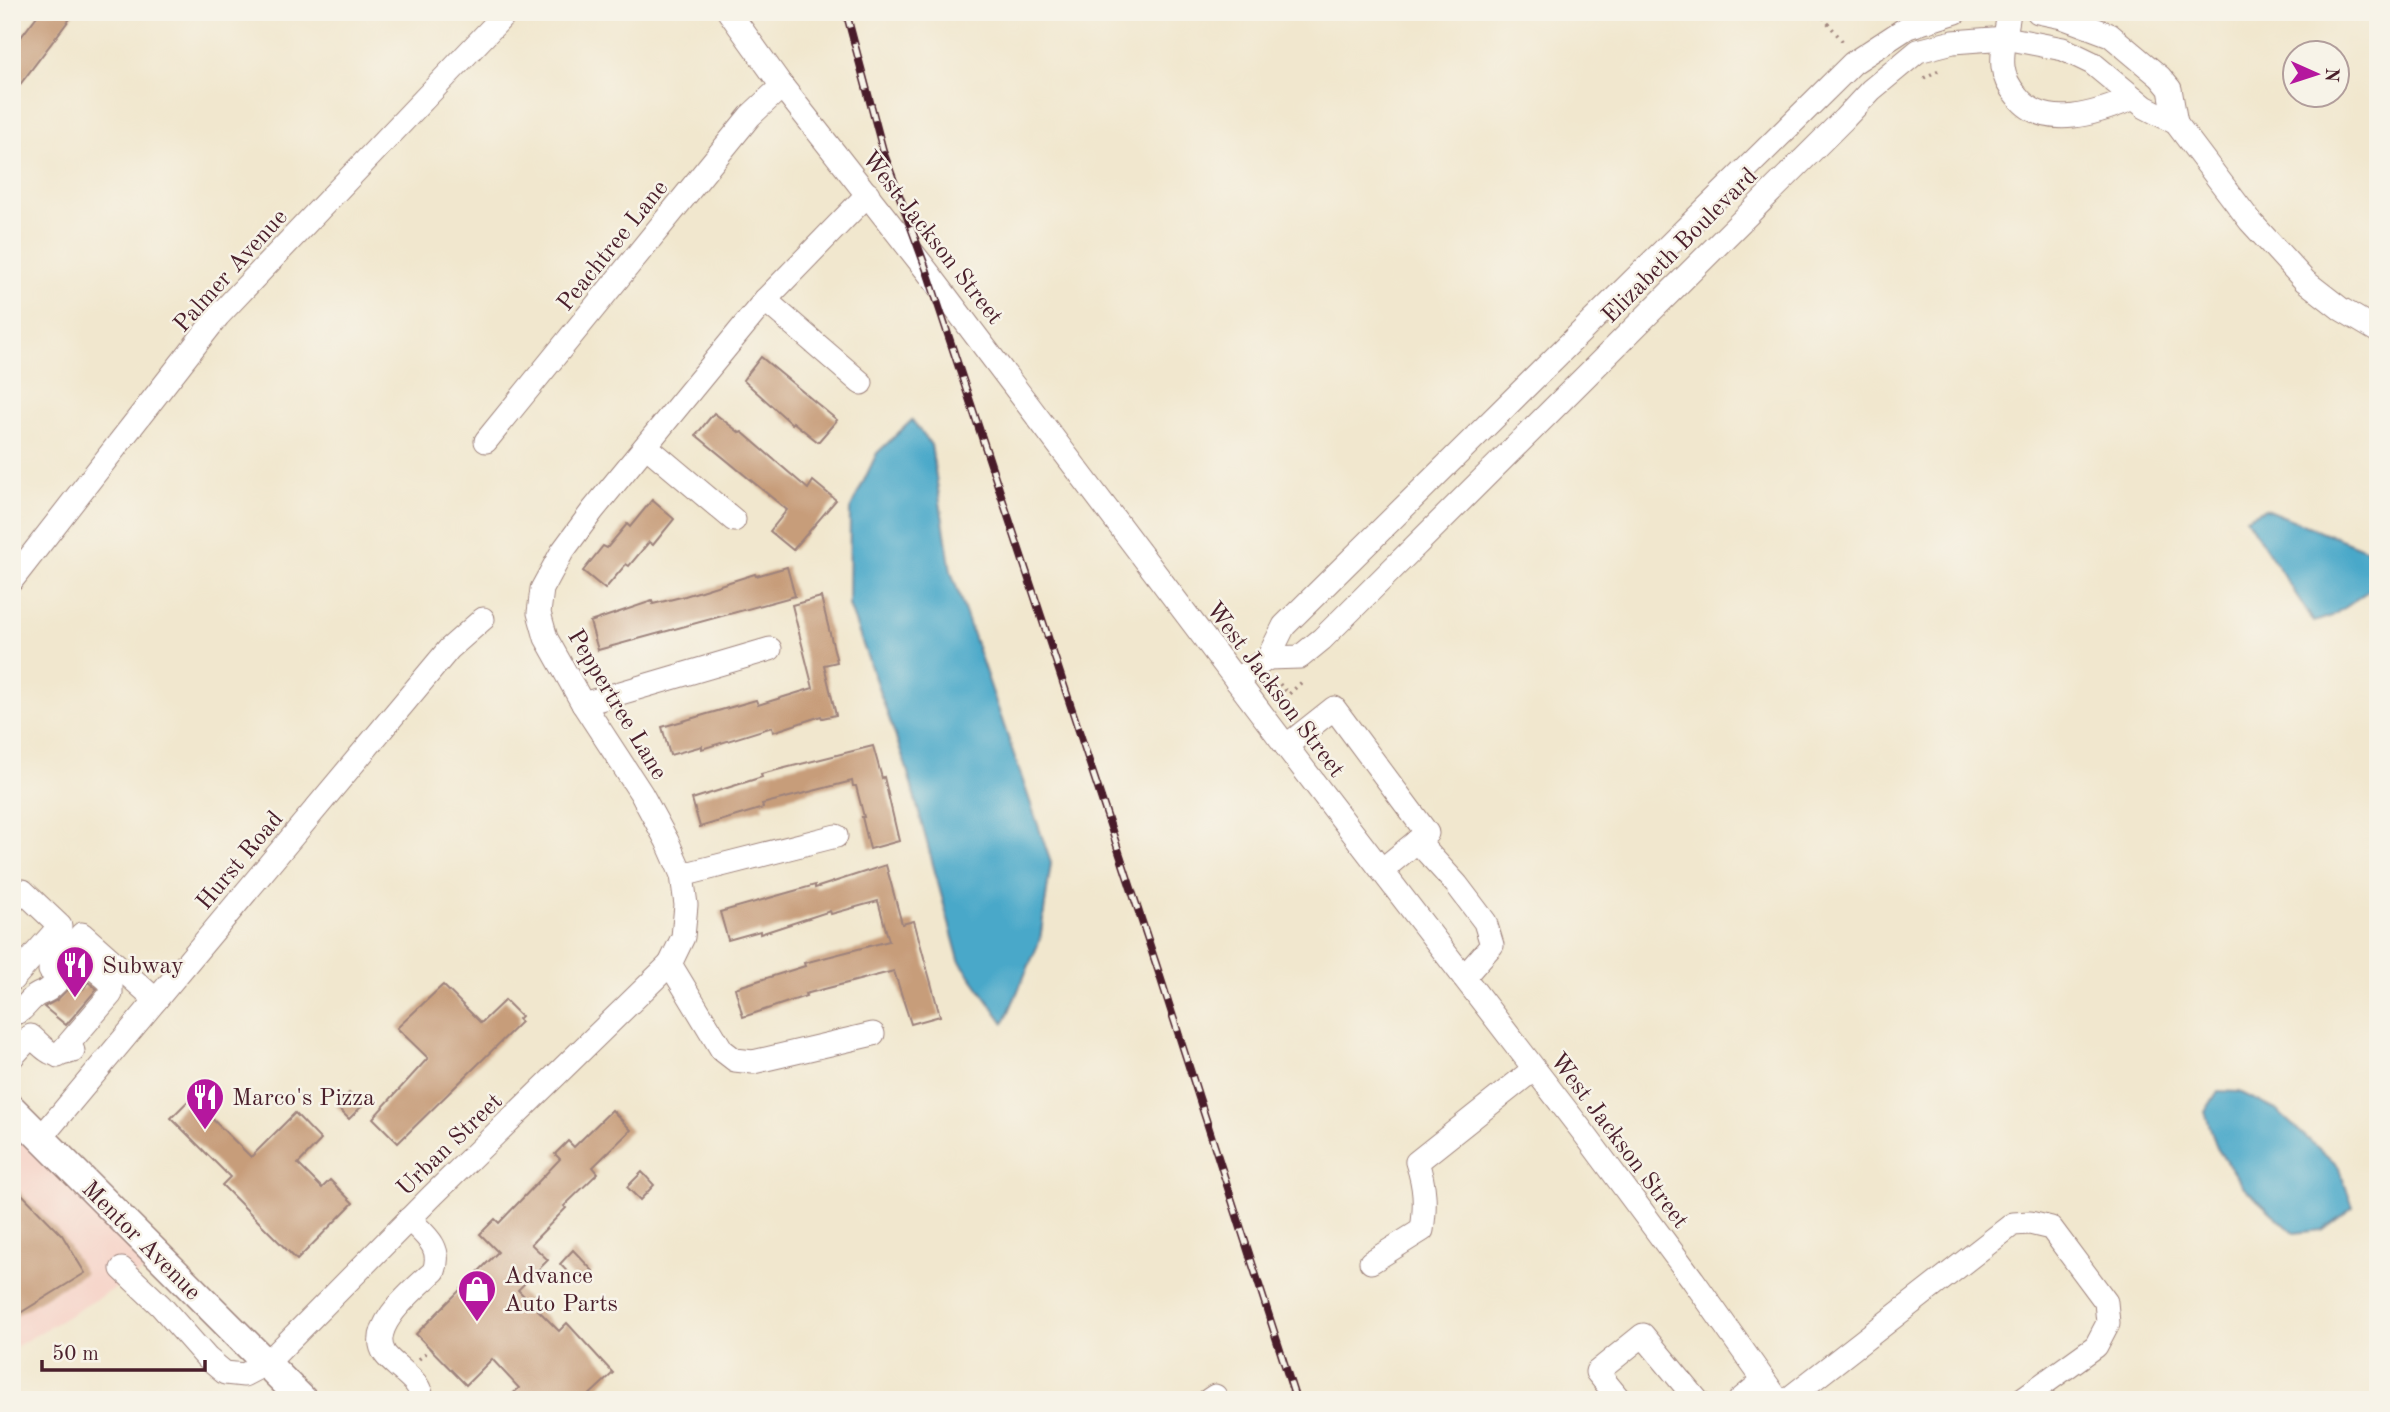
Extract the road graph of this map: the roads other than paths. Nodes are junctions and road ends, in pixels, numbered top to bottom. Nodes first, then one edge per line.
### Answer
1 (507, 12) edge
2 (729, 12) edge
3 (1956, 12) edge
4 (2009, 12) edge
5 (2038, 12) edge
6 (2006, 38) junction
7 (782, 86) junction
8 (2134, 99) junction
9 (2176, 123) junction
10 (867, 194) junction
11 (765, 300) junction
12 (2375, 324) edge
13 (860, 383) dead end
14 (486, 442) dead end
15 (646, 446) junction
16 (734, 520) dead end
17 (13, 578) edge
18 (483, 619) dead end
19 (770, 649) dead end
20 (1268, 658) junction
21 (1236, 680) junction
22 (583, 704) junction
23 (1286, 746) junction
24 (836, 836) dead end
25 (1417, 841) junction
26 (1382, 870) junction
27 (682, 875) junction
28 (12, 903) edge
29 (670, 964) junction
30 (1464, 977) junction
31 (12, 980) edge
32 (134, 980) junction
33 (156, 1000) junction
34 (12, 1015) edge
35 (873, 1034) dead end
36 (31, 1036) junction
37 (58, 1056) junction
38 (12, 1057) edge
39 (1534, 1069) junction
40 (12, 1109) edge
41 (40, 1139) junction
42 (409, 1219) junction
43 (1371, 1262) dead end
44 (122, 1269) dead end
45 (190, 1286) junction
46 (161, 1306) junction
47 (267, 1363) junction
48 (1764, 1380) junction
49 (303, 1400) edge
50 (422, 1400) edge
51 (1620, 1400) edge
52 (1697, 1400) edge
53 (1740, 1400) edge
54 (1778, 1400) edge
55 (1787, 1400) edge
56 (2021, 1400) edge

1 - 17 street, Palmer Avenue
2 - 7 street, West Jackson Street
3 - 20 street, Elizabeth Boulevard
4 - 6 street
5 - 9 street, Elizabeth Boulevard
6 - 8 street, Elizabeth Boulevard
6 - 8 street
6 - 20 street, Elizabeth Boulevard
7 - 10 street, West Jackson Street
7 - 14 street, Peachtree Lane
8 - 9 street, Elizabeth Boulevard
9 - 12 street, Elizabeth Boulevard
10 - 11 street, Peppertree Lane
10 - 21 street, West Jackson Street
11 - 13 street
11 - 15 street, Peppertree Lane
15 - 16 street
15 - 22 street, Peppertree Lane
18 - 33 street, Hurst Road
19 - 22 street
20 - 21 street, Elizabeth Boulevard
21 - 23 street, West Jackson Street
22 - 27 street, Peppertree Lane
23 - 25 street
23 - 26 street, West Jackson Street
24 - 27 street
25 - 26 street
25 - 30 street
26 - 30 street, West Jackson Street
27 - 29 street, Peppertree Lane
28 - 31 street
29 - 35 street
29 - 42 street, Urban Street
30 - 39 street, West Jackson Street
32 - 33 street
32 - 34 street
32 - 37 street
33 - 41 street, Hurst Road
34 - 36 street
34 - 37 street
36 - 37 street
36 - 38 street
39 - 43 street
39 - 48 street, West Jackson Street
40 - 41 main road, Mentor Avenue
41 - 45 main road, Mentor Avenue
42 - 47 street, Urban Street
42 - 50 street
44 - 46 street
45 - 46 street
45 - 47 main road, Mentor Avenue
46 - 47 street
47 - 49 main road, Mentor Avenue
48 - 53 street
48 - 54 street, West Jackson Street
51 - 52 street
55 - 56 street

